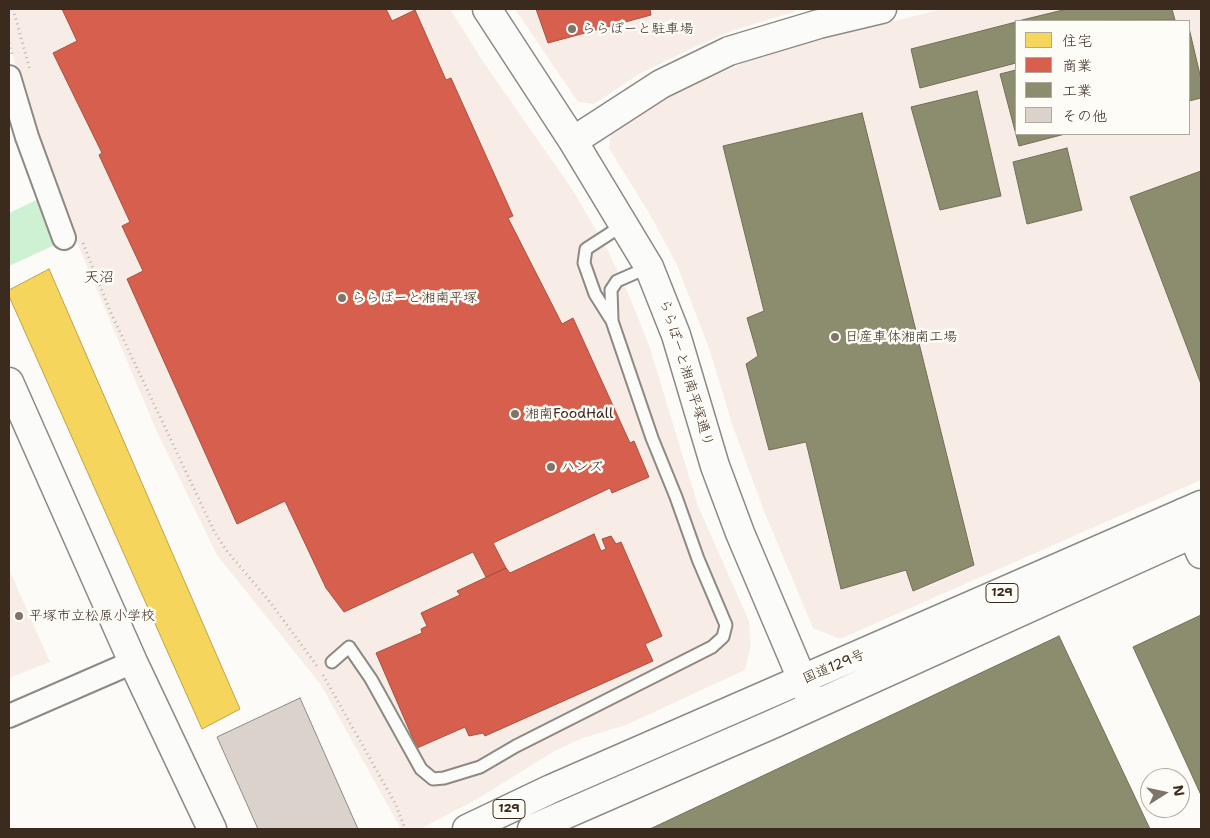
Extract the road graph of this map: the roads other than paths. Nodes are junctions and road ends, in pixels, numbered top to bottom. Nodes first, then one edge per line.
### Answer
1 (487, 9) edge
2 (882, 9) edge
3 (817, 16) edge
4 (9, 78) edge
5 (573, 141) junction
6 (624, 225) junction
7 (73, 239) road end
8 (649, 267) junction
9 (612, 321) junction
10 (9, 382) edge
11 (1196, 527) edge
12 (133, 662) junction
13 (332, 662) dead end
14 (802, 680) junction
15 (813, 705) junction
16 (9, 716) edge
17 (212, 829) edge
18 (467, 829) edge
19 (532, 829) edge

1 - 5 main road, ららぽーと湘南平塚通り
2 - 3 main road
3 - 5 main road
4 - 7 street
5 - 6 main road, ららぽーと湘南平塚通り
6 - 8 main road, ららぽーと湘南平塚通り
6 - 9 lane
8 - 9 lane
8 - 14 main road, ららぽーと湘南平塚通り
9 - 13 lane
10 - 12 main road
11 - 14 main road, 国道129号 / 129
11 - 15 main road, 国道129号 / 129
12 - 16 street
12 - 17 main road
14 - 15 main road, ららぽーと湘南平塚通り
14 - 18 main road, 国道129号 / 129
15 - 19 main road, 国道129号 / 129

